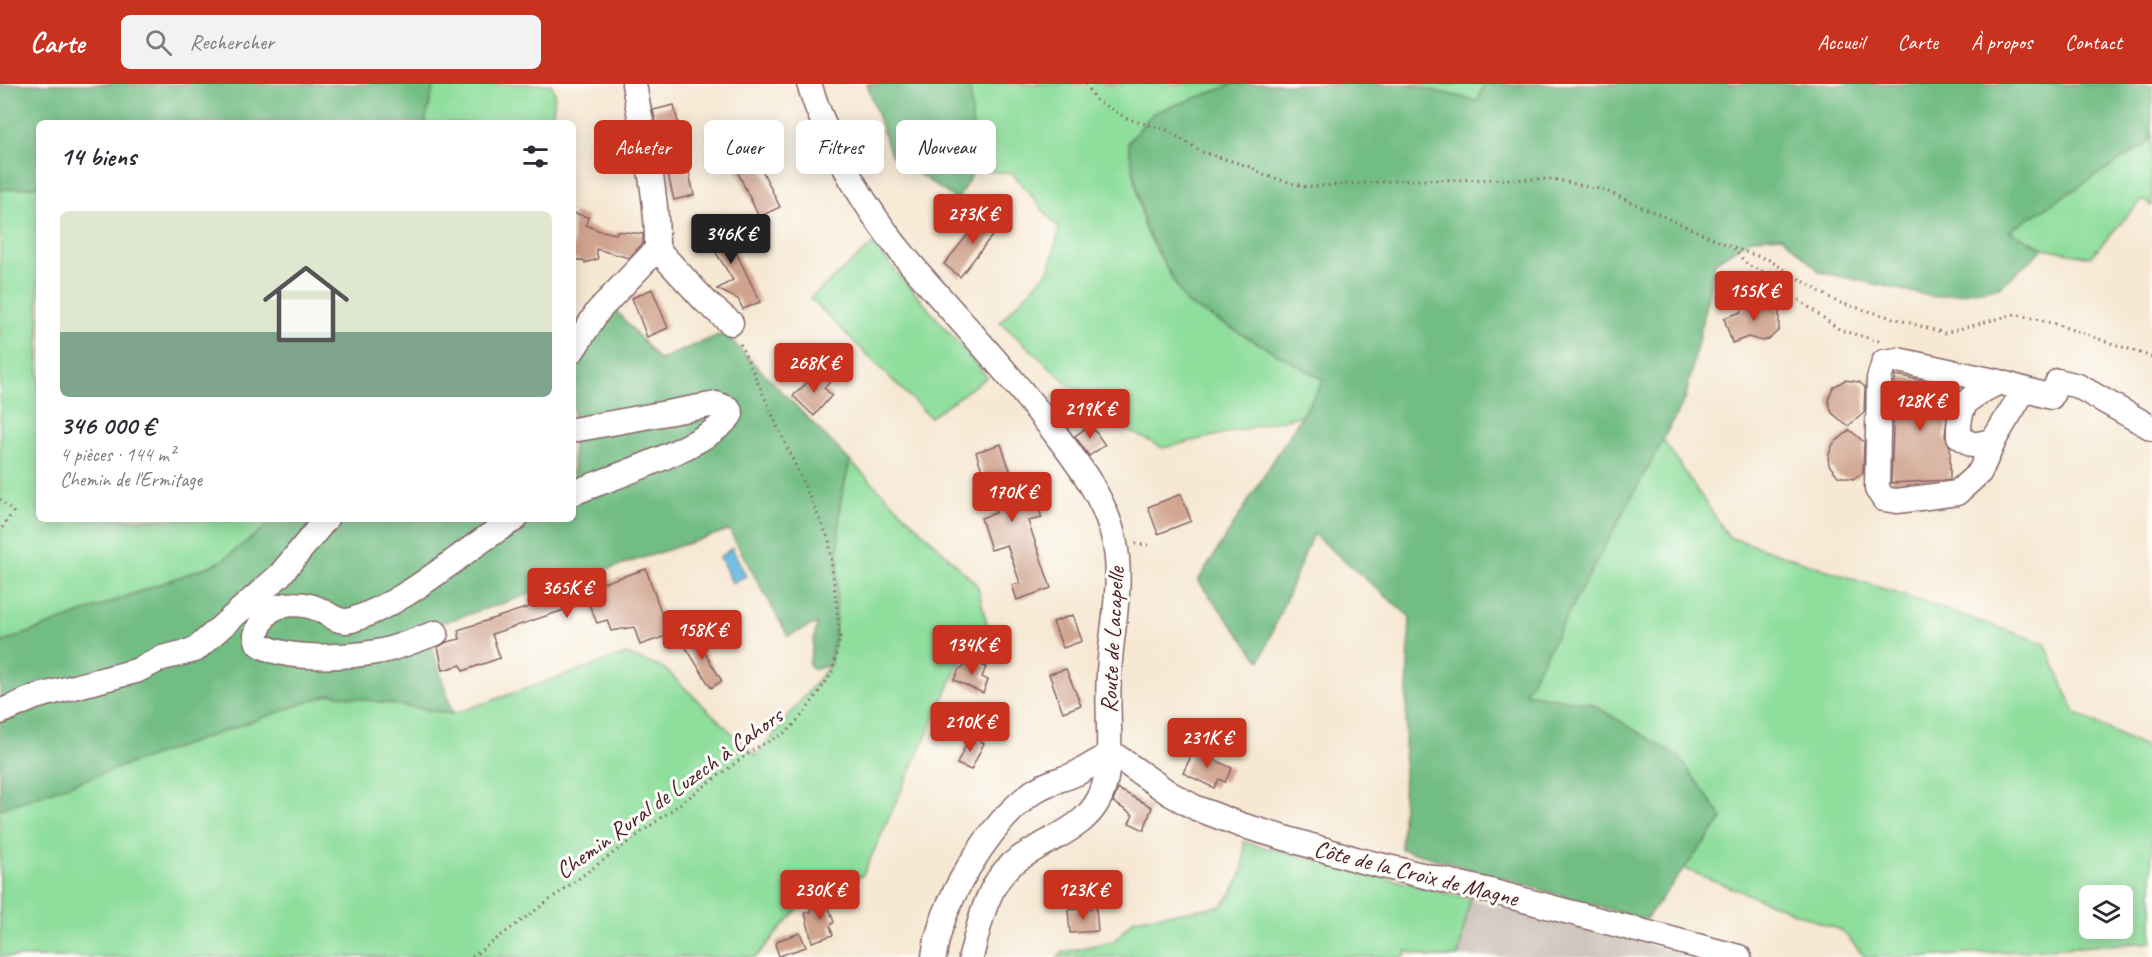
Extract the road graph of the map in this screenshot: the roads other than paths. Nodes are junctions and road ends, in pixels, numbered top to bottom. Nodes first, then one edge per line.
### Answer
1 (634, 84) edge
2 (809, 84) edge
3 (657, 249) junction
4 (731, 323) road end
5 (576, 345) edge
6 (1999, 382) junction
7 (2024, 390) junction
8 (2152, 428) edge
9 (576, 429) edge
10 (1996, 436) junction
11 (576, 492) edge
12 (324, 522) edge
13 (509, 522) edge
14 (436, 633) dead end
15 (0, 712) edge
16 (1107, 755) junction
17 (1073, 776) junction
18 (1104, 786) junction
19 (934, 957) edge
20 (971, 957) edge
21 (1739, 957) edge

1 - 3 street
2 - 16 street, Route de Lacapelle
3 - 4 street
3 - 5 street
6 - 7 street
6 - 10 street
6 - 10 street
7 - 8 street
7 - 10 street
9 - 11 street
12 - 15 street
13 - 14 street
16 - 17 street
16 - 18 street, Route de Lacapelle
16 - 21 street, Côte de la Croix de Magne
17 - 18 street
17 - 19 street
18 - 20 street

